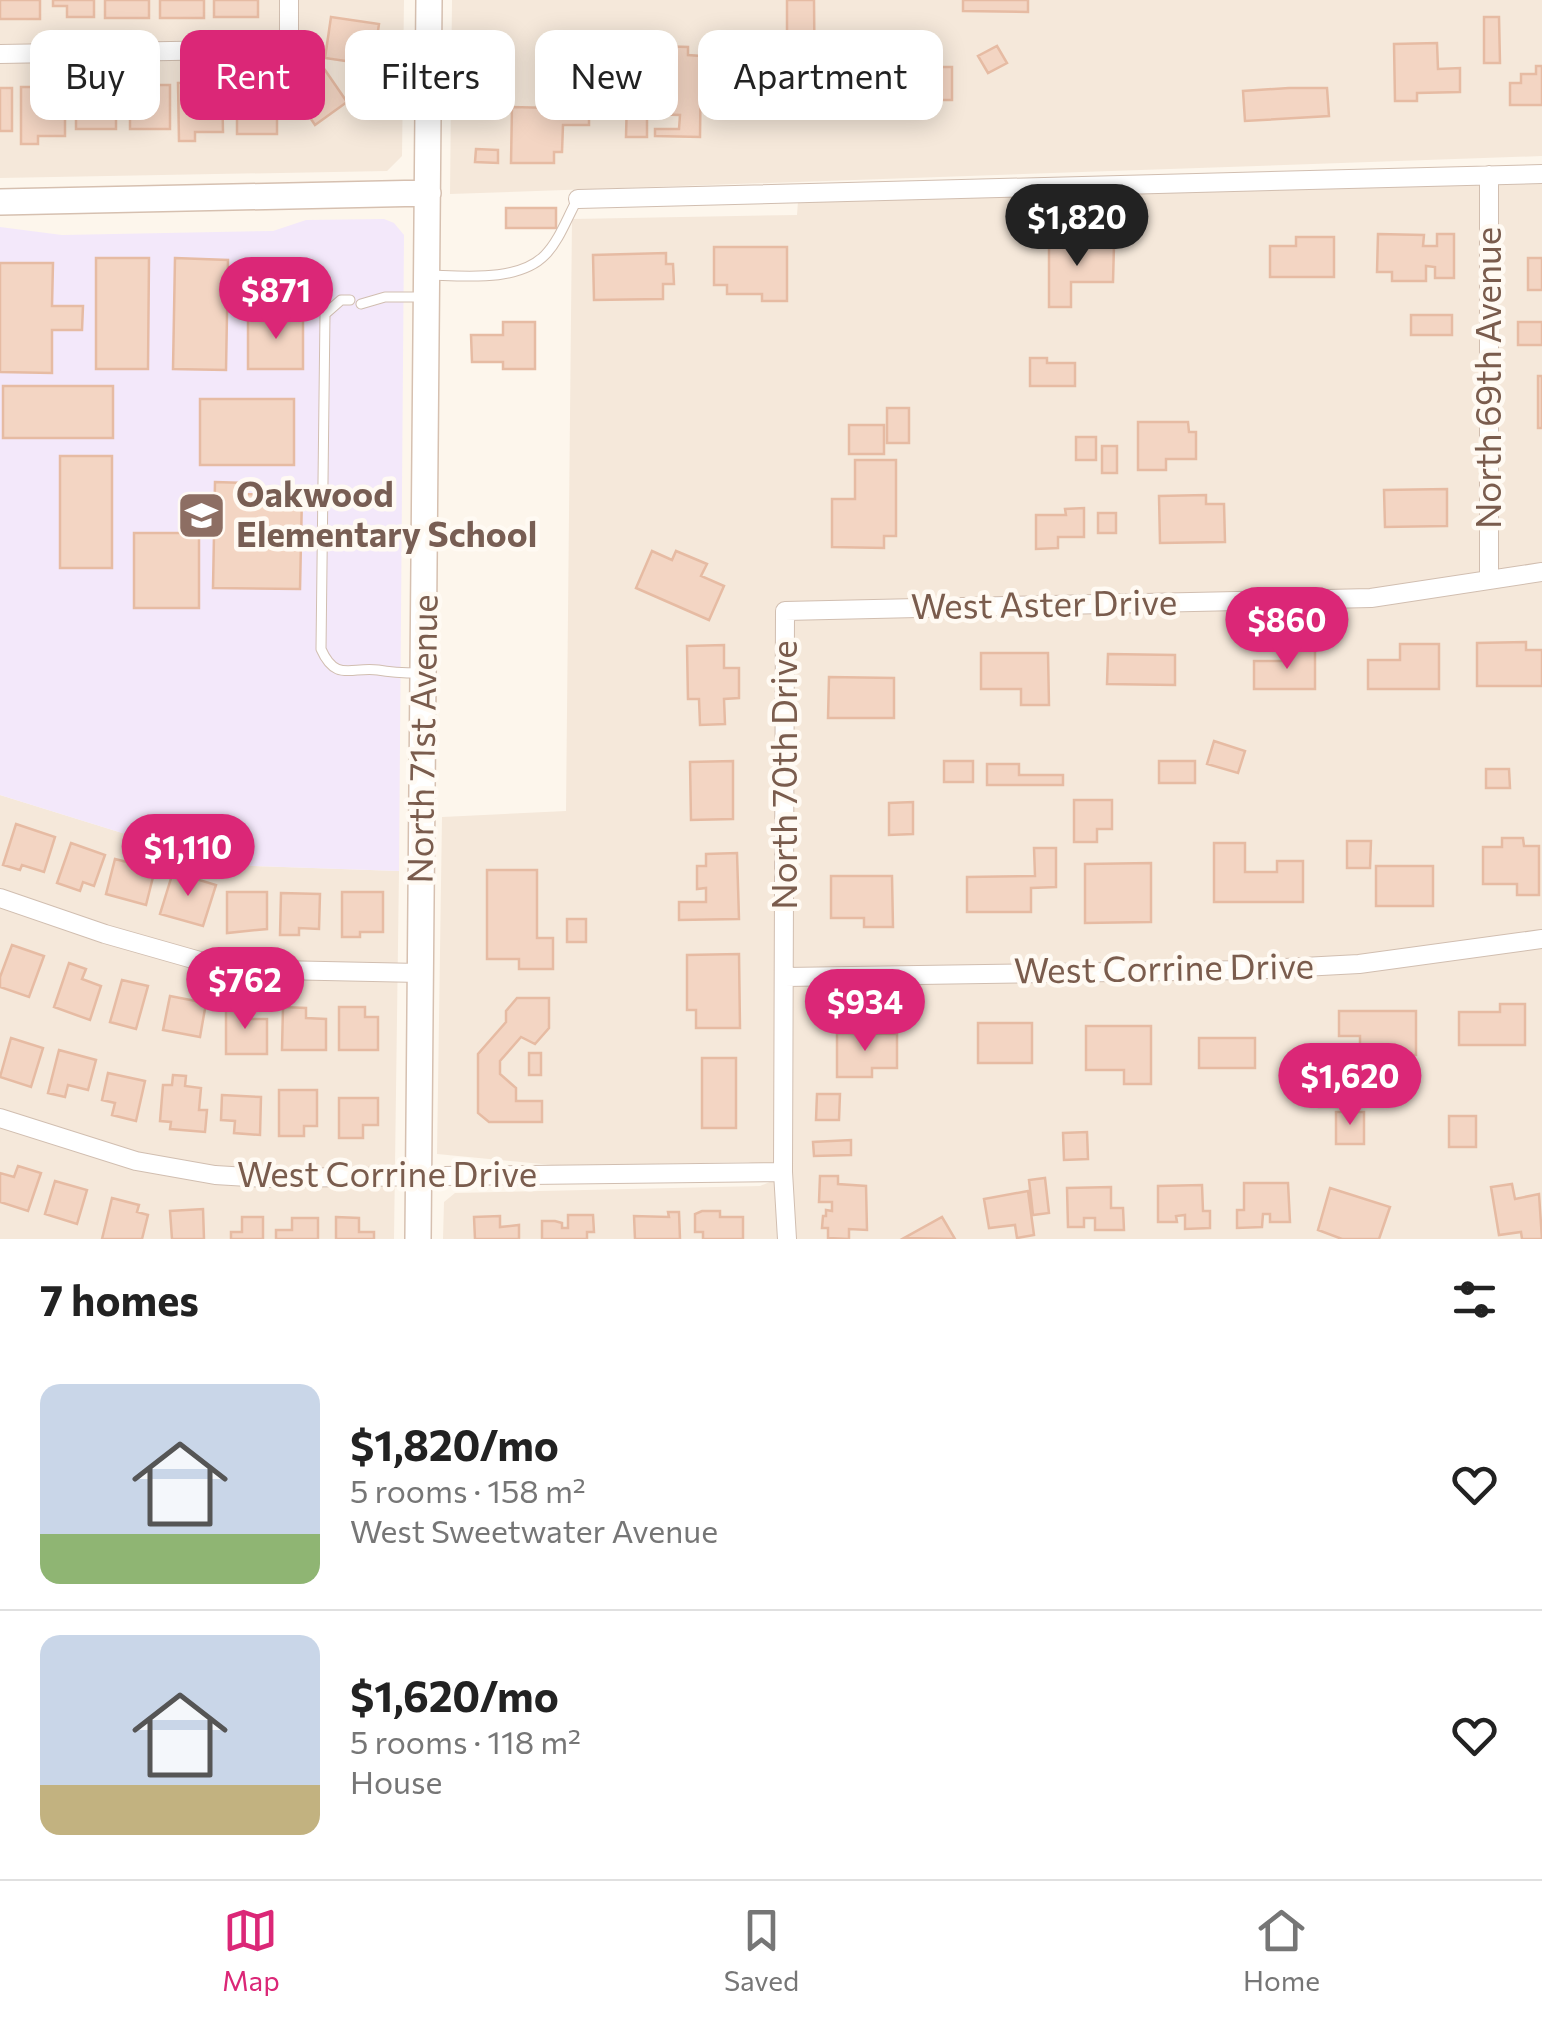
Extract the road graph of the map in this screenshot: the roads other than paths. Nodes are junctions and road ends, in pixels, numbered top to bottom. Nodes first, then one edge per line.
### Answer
1 (289, 0) edge
2 (430, 0) edge
3 (0, 54) edge
4 (1542, 174) edge
5 (1489, 175) junction
6 (428, 193) junction
7 (578, 199) joint
8 (0, 202) edge
9 (427, 286) junction
10 (1542, 572) edge
11 (1489, 580) junction
12 (785, 612) joint
13 (423, 673) junction
14 (0, 898) edge
15 (1542, 939) edge
16 (420, 973) junction
17 (785, 978) junction
18 (0, 1118) edge
19 (783, 1172) junction
20 (418, 1178) junction
21 (418, 1239) edge
22 (787, 1239) edge

1 - 3 street
2 - 6 street, North 71st Avenue
4 - 5 street
5 - 7 street
5 - 11 street, North 69th Avenue
6 - 8 street
6 - 9 street, North 71st Avenue
7 - 9 lane
9 - 13 street, North 71st Avenue
9 - 13 lane
10 - 11 street, West Aster Drive
11 - 12 street, West Aster Drive
12 - 17 street, North 70th Drive
13 - 16 street, North 71st Avenue
14 - 16 street
15 - 17 street, West Corrine Drive
16 - 20 street, North 71st Avenue
17 - 19 street, North 70th Drive
18 - 20 street, West Corrine Drive
19 - 20 street, West Corrine Drive
19 - 22 street, North 70th Drive
20 - 21 street, North 71st Avenue

